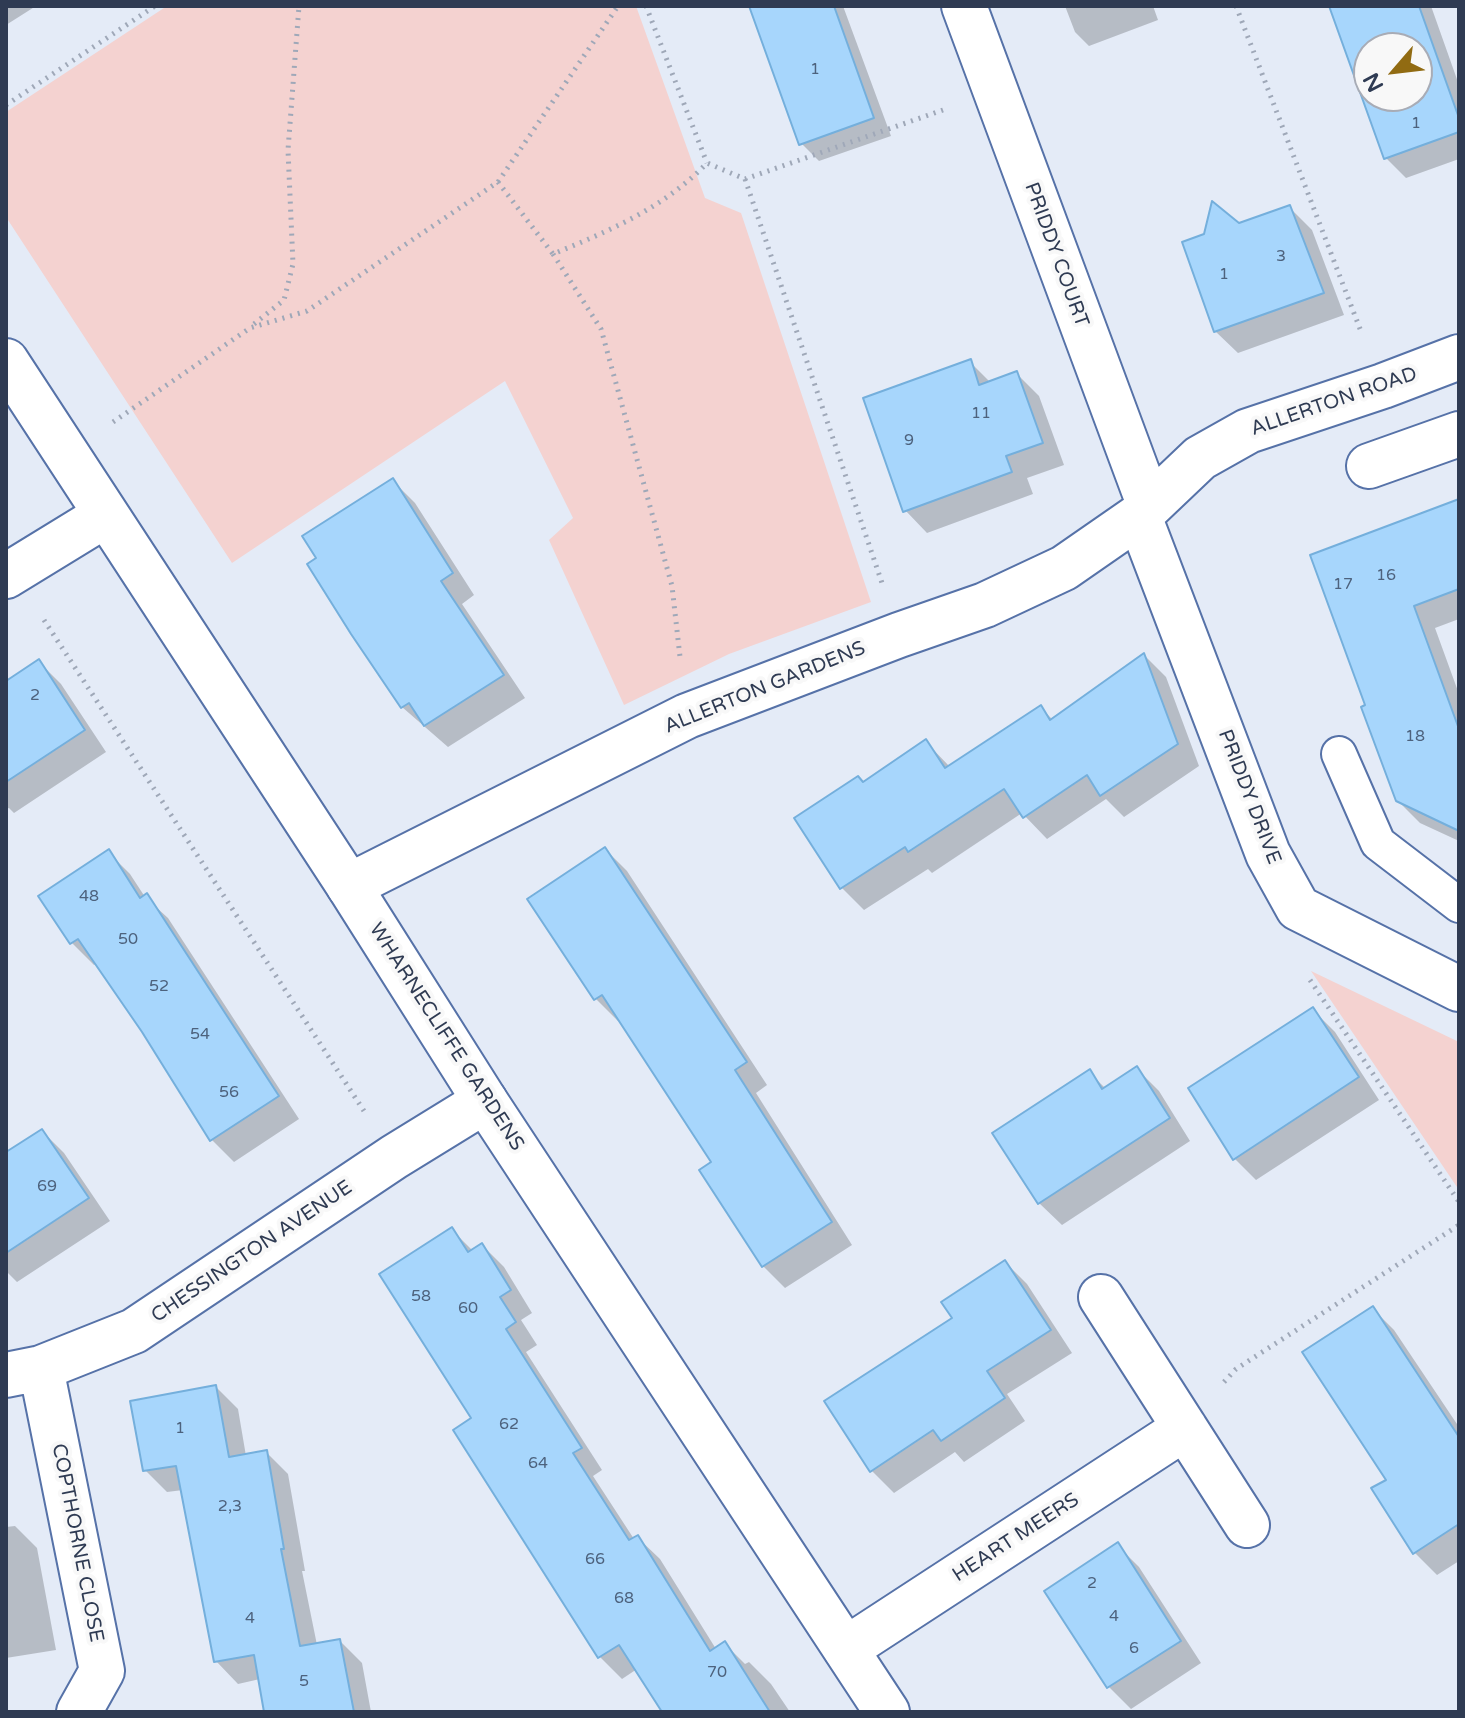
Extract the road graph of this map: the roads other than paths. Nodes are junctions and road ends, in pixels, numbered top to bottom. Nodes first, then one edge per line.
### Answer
1 (964, 6) edge
2 (1459, 357) edge
3 (6, 361) edge
4 (1459, 434) edge
5 (1369, 466) dead end
6 (1144, 510) junction
7 (104, 516) junction
8 (9, 574) edge
9 (1339, 754) dead end
10 (349, 886) junction
11 (1459, 905) edge
12 (1459, 989) edge
13 (485, 1101) junction
14 (1101, 1297) dead end
15 (24, 1371) edge
16 (1185, 1428) junction
17 (1247, 1525) dead end
18 (846, 1649) junction
19 (79, 1712) edge
20 (887, 1712) edge

1 - 6 street, PRIDDY COURT
2 - 6 street, ALLERTON ROAD
3 - 7 street, WHARNECLIFFE GARDENS
4 - 5 street
6 - 10 street, ALLERTON GARDENS
6 - 12 street, PRIDDY DRIVE
7 - 8 street
7 - 10 street, WHARNECLIFFE GARDENS
9 - 11 lane
10 - 13 street, WHARNECLIFFE GARDENS
13 - 15 street, CHESSINGTON AVENUE
13 - 18 street, WHARNECLIFFE GARDENS
14 - 16 street
15 - 19 street, COPTHORNE CLOSE
16 - 17 street
16 - 18 street, HEART MEERS
18 - 20 street, WHARNECLIFFE GARDENS

